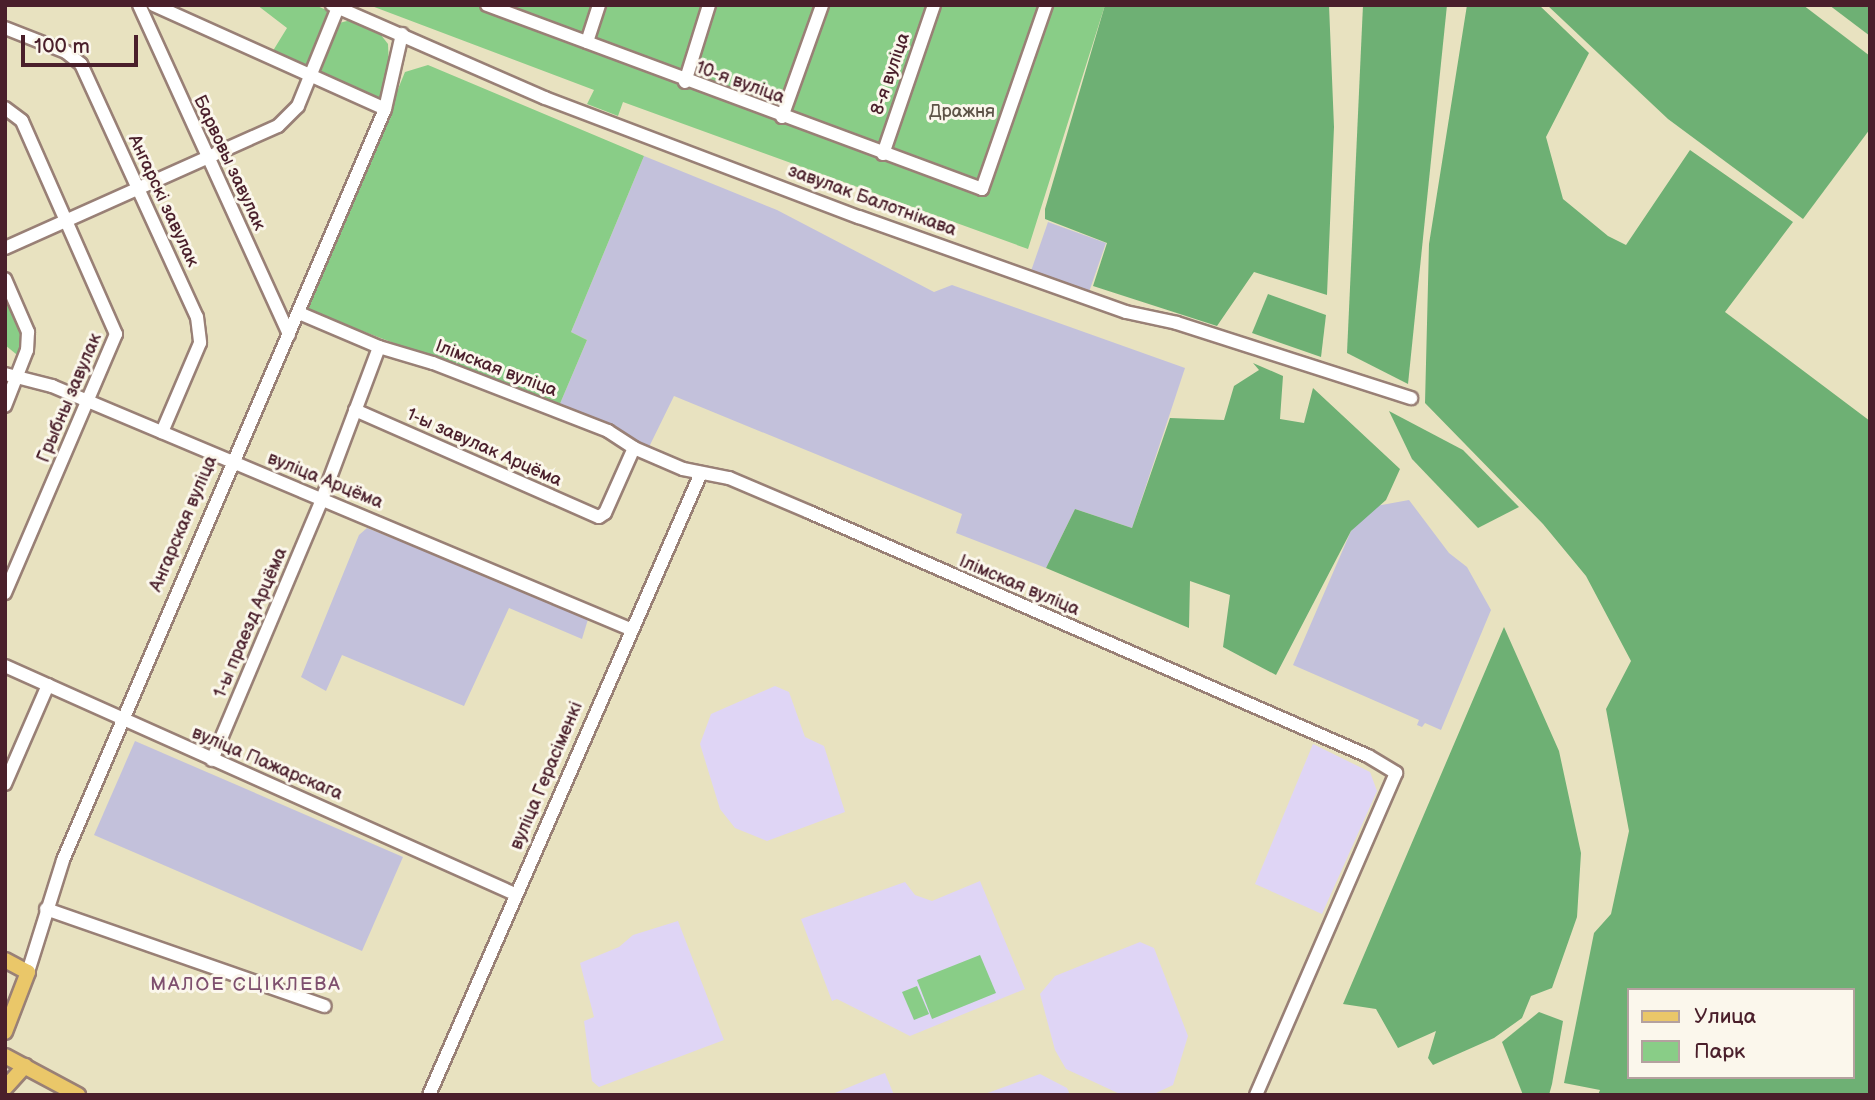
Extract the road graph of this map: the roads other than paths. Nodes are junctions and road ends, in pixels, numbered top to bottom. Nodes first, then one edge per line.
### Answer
1 (139, 5) edge
2 (154, 5) edge
3 (488, 5) edge
4 (599, 5) edge
5 (709, 5) edge
6 (822, 5) edge
7 (934, 5) edge
8 (1046, 5) edge
9 (336, 6) edge
10 (5, 28) edge
11 (402, 34) junction
12 (587, 41) junction
13 (312, 76) junction
14 (685, 82) junction
15 (5, 108) edge
16 (385, 109) junction
17 (782, 117) junction
18 (883, 154) junction
19 (206, 155) junction
20 (137, 188) junction
21 (66, 220) junction
22 (5, 248) edge
23 (5, 279) edge
24 (299, 313) junction
25 (289, 334) junction
26 (379, 347) junction
27 (12, 375) edge
28 (1411, 398) dead end
29 (88, 402) junction
30 (5, 406) edge
31 (355, 410) junction
32 (162, 432) junction
33 (634, 448) junction
34 (230, 462) junction
35 (701, 473) junction
36 (323, 499) junction
37 (5, 593) edge
38 (630, 629) junction
39 (5, 666) edge
40 (48, 685) junction
41 (122, 719) junction
42 (212, 760) junction
43 (5, 784) edge
44 (515, 894) junction
45 (46, 908) junction
46 (6, 961) edge
47 (28, 972) junction
48 (325, 1006) dead end
49 (5, 1032) edge
50 (5, 1056) edge
51 (26, 1066) junction
52 (5, 1087) edge
53 (78, 1095) edge
54 (429, 1095) edge
55 (1256, 1095) edge

1 - 19 street, Барвовы завулак
2 - 13 street
3 - 12 street, 10-я вуліца
4 - 12 street
5 - 14 street
6 - 17 street
7 - 18 street, 8-я вуліца
8 - 18 street, 10-я вуліца
9 - 11 street, завулак Балотнікава
9 - 13 street
10 - 20 street, Ангарскі завулак
11 - 16 street, Ангарская вуліца
11 - 28 street, завулак Балотнікава
12 - 14 street, 10-я вуліца
13 - 16 street
13 - 19 street
14 - 17 street, 10-я вуліца
15 - 21 street, Грыбны завулак
16 - 24 street, Ангарская вуліца
17 - 18 street, 10-я вуліца
19 - 20 street
19 - 25 street, Барвовы завулак
20 - 21 street
20 - 32 street, Ангарскі завулак
21 - 22 street
21 - 29 street, Грыбны завулак
23 - 27 street
24 - 25 street, Ангарская вуліца
24 - 26 street, Ілімская вуліца
25 - 34 street, Ангарская вуліца
26 - 31 street
26 - 33 street, Ілімская вуліца
27 - 29 street, вуліца Арцёма
27 - 30 street
29 - 32 street, вуліца Арцёма
29 - 37 street, Грыбны завулак
31 - 33 street, 1-ы завулак Арцёма
31 - 36 street
32 - 34 street, вуліца Арцёма
33 - 35 street, Ілімская вуліца
34 - 36 street, вуліца Арцёма
34 - 41 street, Ангарская вуліца
35 - 38 street, вуліца Герасіменкі
35 - 55 street, Ілімская вуліца
36 - 38 street, вуліца Арцёма
36 - 42 street, 1-ы праезд Арцёма
38 - 44 street, вуліца Герасіменкі
39 - 40 street, вуліца Пажарскага
40 - 41 street, вуліца Пажарскага
40 - 43 street
41 - 42 street, вуліца Пажарскага
41 - 45 street, Ангарская вуліца
42 - 44 street, вуліца Пажарскага
44 - 54 street, вуліца Герасіменкі
45 - 47 street, Ангарская вуліца
45 - 48 street
46 - 47 main road
47 - 49 main road, Ангарская вуліца
50 - 51 main road
51 - 52 main road
51 - 53 main road

